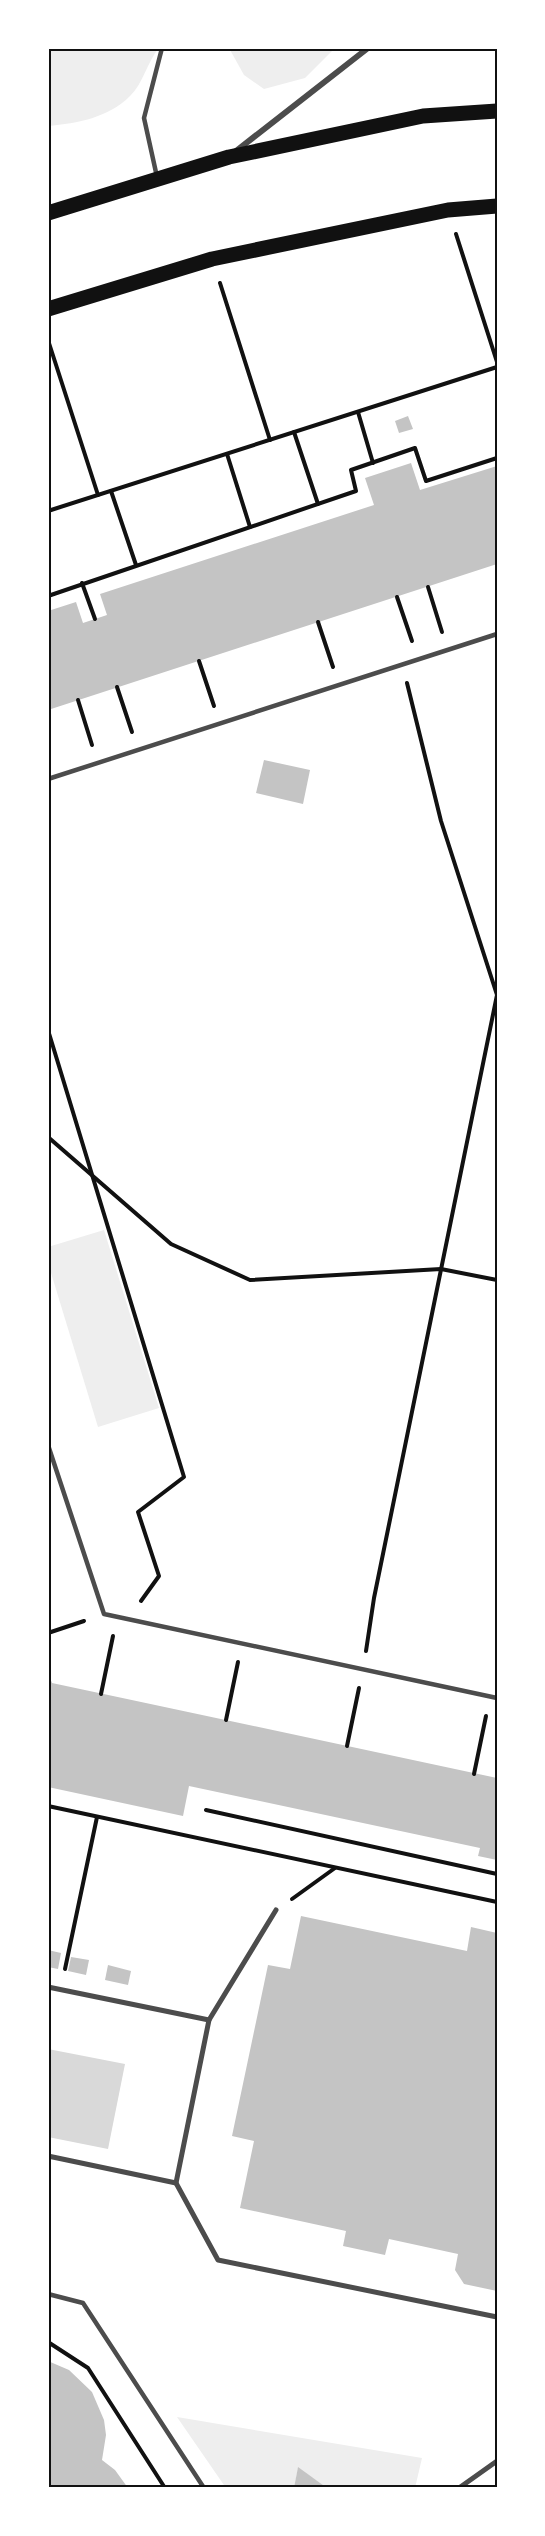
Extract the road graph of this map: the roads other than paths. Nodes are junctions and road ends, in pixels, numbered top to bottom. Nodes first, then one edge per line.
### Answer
1 (162, 48) edge
2 (368, 48) edge
3 (497, 111) edge
4 (229, 156) junction
5 (157, 177) junction
6 (497, 206) edge
7 (48, 213) edge
8 (48, 309) edge
9 (497, 634) edge
10 (48, 779) edge
11 (48, 1445) edge
12 (497, 1698) edge
13 (276, 1910) road end
14 (48, 1987) edge
15 (209, 2020) junction
16 (48, 2156) edge
17 (176, 2183) junction
18 (48, 2294) edge
19 (497, 2317) edge
20 (497, 2461) edge
21 (204, 2488) edge
22 (459, 2488) edge

1 - 5 lane
2 - 4 street
3 - 4 main road
4 - 5 main road
5 - 7 main road
6 - 8 main road
9 - 10 lane
11 - 12 lane
13 - 15 street
14 - 15 street
15 - 17 street
16 - 17 street
17 - 19 street
18 - 21 lane
20 - 22 street

